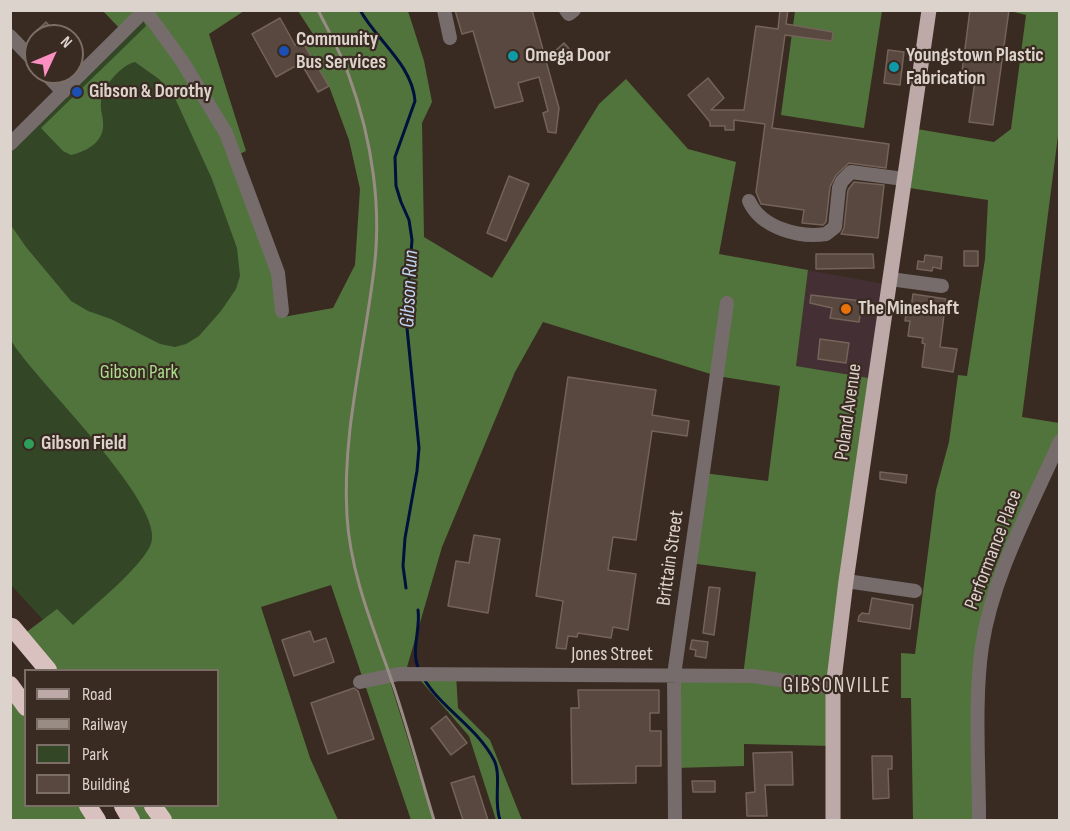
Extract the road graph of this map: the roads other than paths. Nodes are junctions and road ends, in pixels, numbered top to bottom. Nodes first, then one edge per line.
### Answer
1 (145, 10) edge
2 (444, 10) edge
3 (566, 10) edge
4 (574, 10) edge
5 (928, 10) edge
6 (10, 36) edge
7 (450, 38) dead end
8 (24, 51) edge
9 (55, 84) edge
10 (63, 92) junction
11 (10, 144) edge
12 (904, 179) junction
13 (749, 201) dead end
14 (890, 279) junction
15 (942, 286) dead end
16 (727, 303) dead end
17 (282, 311) dead end
18 (1059, 441) edge
19 (846, 581) junction
20 (915, 591) dead end
21 (11, 626) edge
22 (45, 669) edge
23 (674, 675) junction
24 (360, 682) dead end
25 (10, 685) edge
26 (833, 688) junction
27 (24, 704) edge
28 (89, 807) edge
29 (154, 807) edge
30 (97, 820) edge
31 (163, 820) edge
32 (675, 820) edge
33 (832, 820) edge
34 (979, 820) edge

1 - 10 street
1 - 17 street
2 - 7 street
3 - 4 street
5 - 12 main road, Poland Avenue
6 - 8 street
9 - 10 street
10 - 11 street
12 - 13 street
12 - 14 main road, Poland Avenue
14 - 15 street
14 - 19 main road, Poland Avenue
16 - 23 street, Brittain Street
18 - 34 street, Performance Place
19 - 20 street
19 - 26 main road, Poland Avenue
21 - 22 highway
23 - 24 street, Jones Street
23 - 26 street, Jones Street
23 - 32 street, Brittain Street
25 - 27 highway
26 - 33 main road, Poland Avenue
28 - 30 highway
29 - 31 highway

